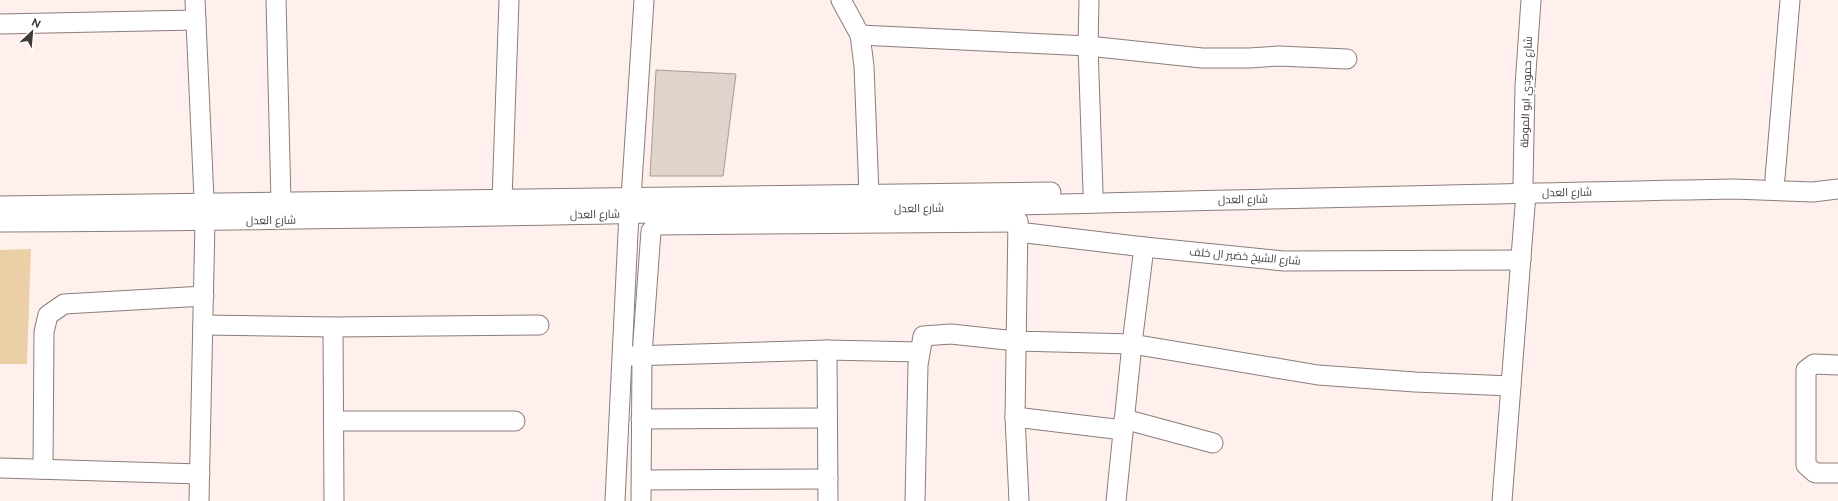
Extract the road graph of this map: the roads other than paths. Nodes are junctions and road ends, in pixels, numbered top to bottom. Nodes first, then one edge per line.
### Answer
1 (195, 0) edge
2 (276, 0) edge
3 (509, 0) edge
4 (644, 0) edge
5 (841, 0) edge
6 (1089, 0) edge
7 (1531, 0) edge
8 (1790, 0) edge
9 (196, 20) junction
10 (0, 24) edge
11 (860, 35) junction
12 (1088, 46) junction
13 (1347, 59) dead end
14 (1775, 178) junction
15 (1838, 180) edge
16 (1524, 188) junction
17 (1838, 189) edge
18 (1093, 192) junction
19 (869, 195) junction
20 (502, 200) junction
21 (281, 202) junction
22 (0, 206) edge
23 (630, 206) junction
24 (205, 212) junction
25 (1018, 220) junction
26 (0, 222) edge
27 (1144, 247) junction
28 (1521, 260) junction
29 (204, 296) junction
30 (203, 325) junction
31 (538, 325) dead end
32 (333, 327) junction
33 (1016, 341) junction
34 (1132, 344) junction
35 (827, 350) junction
36 (919, 352) junction
37 (642, 355) junction
38 (622, 356) junction
39 (1838, 365) edge
40 (1511, 386) junction
41 (1015, 417) junction
42 (827, 418) junction
43 (641, 419) junction
44 (334, 421) junction
45 (515, 421) dead end
46 (1123, 425) junction
47 (1213, 443) dead end
48 (0, 468) edge
49 (43, 469) junction
50 (1838, 473) edge
51 (200, 474) junction
52 (828, 479) junction
53 (642, 480) junction
54 (199, 501) edge
55 (334, 501) edge
56 (615, 501) edge
57 (641, 501) edge
58 (828, 501) edge
59 (915, 501) edge
60 (1019, 501) edge
61 (1116, 501) edge
62 (1502, 501) edge

1 - 9 street
2 - 21 street
3 - 20 street
4 - 23 street
5 - 11 street
6 - 12 street
7 - 16 street, شارع حمودي ابو الموطة
8 - 14 street
9 - 10 street
9 - 24 street
11 - 12 street
11 - 19 street
12 - 13 street
12 - 18 street
14 - 15 street, شارع العدل
14 - 16 street, شارع العدل
16 - 17 street, شارع العدل
16 - 18 street, شارع العدل
16 - 25 street, شارع العدل
16 - 28 street, شارع حمودي ابو الموطة
18 - 19 street, شارع العدل
19 - 23 street, شارع العدل
20 - 21 street, شارع العدل
20 - 23 street, شارع العدل
21 - 24 street, شارع العدل
22 - 24 street, شارع العدل
23 - 24 street, شارع العدل
23 - 25 street, شارع العدل
23 - 38 street
24 - 26 street, شارع العدل
24 - 29 street
25 - 27 street, شارع الشيخ خضير ال خلف
25 - 33 street
25 - 37 street
27 - 28 street, شارع الشيخ خضير ال خلف
27 - 34 street
28 - 40 street, شارع حمودي ابو الموطة
29 - 30 street
29 - 49 street
30 - 32 street
30 - 51 street
31 - 32 street
32 - 44 street
33 - 34 street
33 - 36 street
33 - 41 street
34 - 40 street
34 - 46 street
35 - 36 street
35 - 37 street
35 - 42 street
36 - 59 street
37 - 38 street
37 - 43 street
38 - 56 street
39 - 50 street
40 - 62 street, شارع حمودي ابو الموطة
41 - 46 street
41 - 60 street
42 - 43 street
42 - 52 street
43 - 53 street
44 - 45 street
44 - 55 street
46 - 47 street
46 - 61 street
48 - 49 street
49 - 51 street
51 - 54 street
52 - 53 street
52 - 58 street
53 - 57 street

